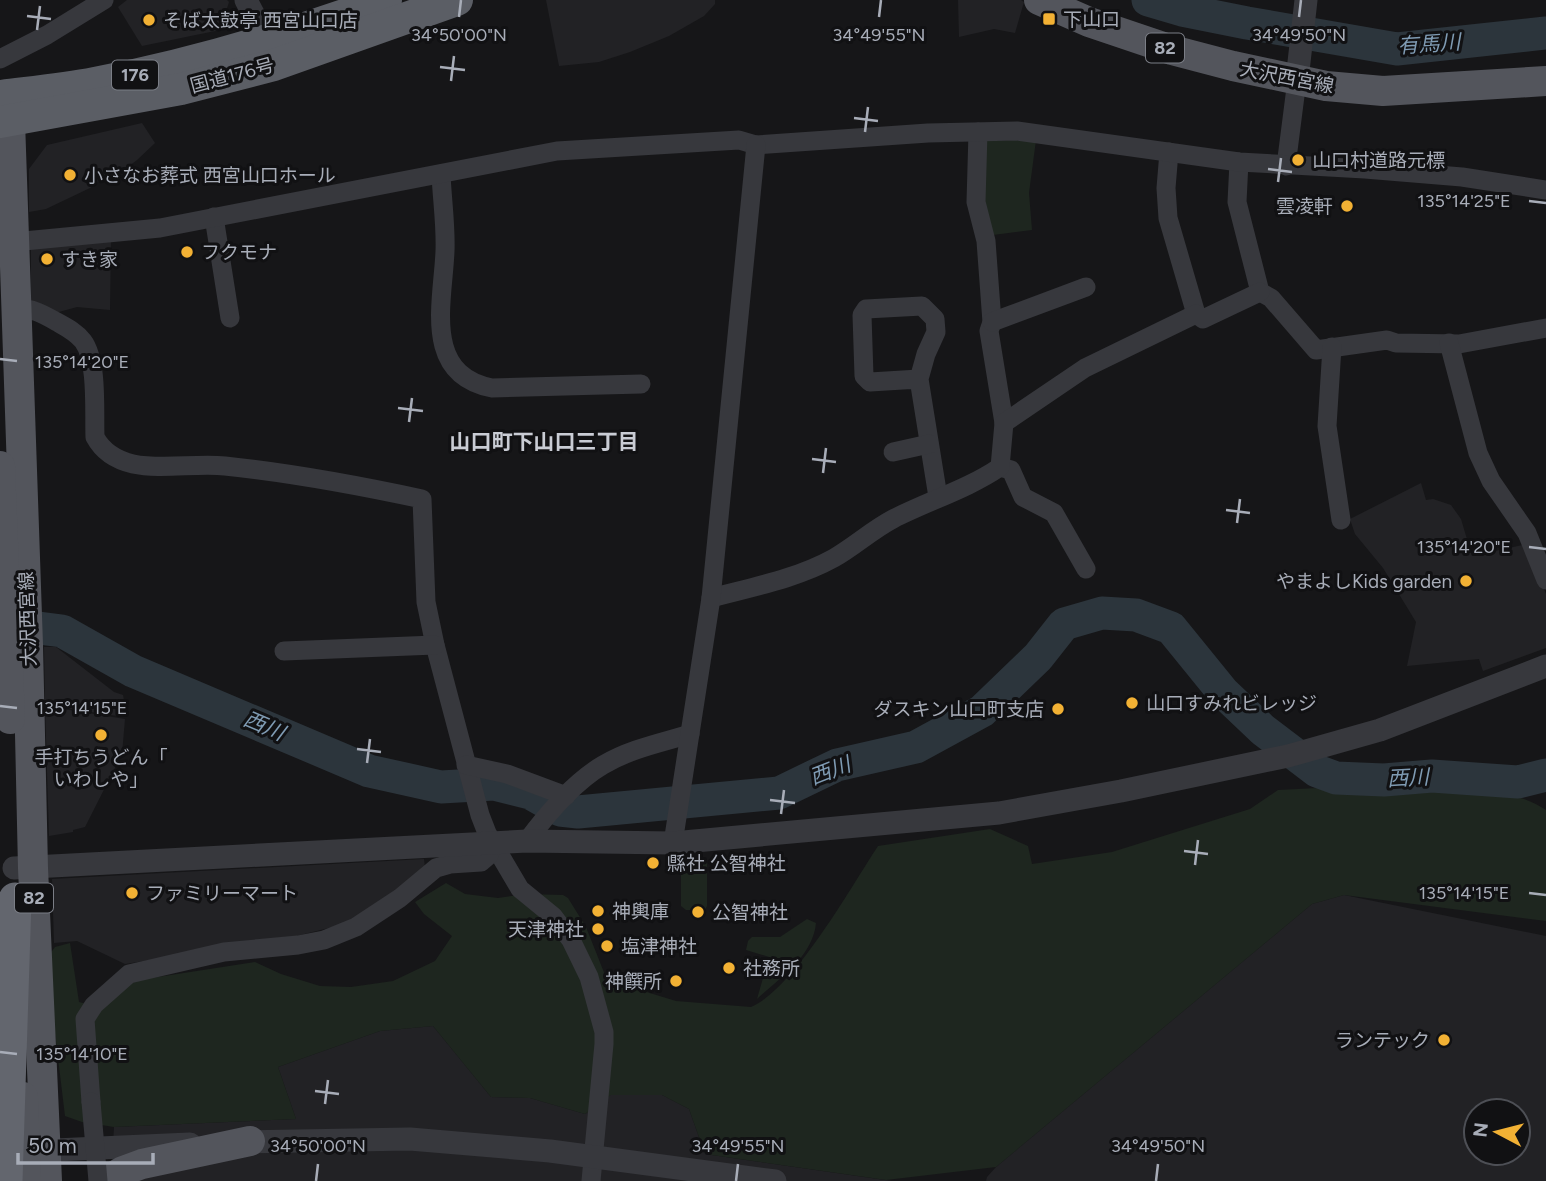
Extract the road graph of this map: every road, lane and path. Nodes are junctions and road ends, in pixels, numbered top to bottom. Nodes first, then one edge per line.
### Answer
1 (104, 0) edge
2 (246, 0) edge
3 (386, 0) edge
4 (457, 0) edge
5 (1039, 0) edge
6 (1306, 0) edge
7 (271, 53) junction
8 (0, 59) edge
9 (1298, 73) junction
10 (1546, 81) edge
11 (2, 110) edge
12 (978, 132) junction
13 (756, 145) junction
14 (1169, 152) junction
15 (1239, 162) junction
16 (1286, 166) junction
17 (441, 174) junction
18 (1546, 190) edge
19 (214, 218) junction
20 (7, 243) edge
21 (1086, 287) dead end
22 (1260, 292) junction
23 (16, 308) junction
24 (1196, 314) junction
25 (230, 318) dead end
26 (992, 322) junction
27 (1546, 328) edge
28 (1449, 343) junction
29 (1332, 347) junction
30 (919, 379) junction
31 (641, 384) dead end
32 (1004, 423) junction
33 (929, 444) junction
34 (893, 452) dead end
35 (0, 466) edge
36 (1000, 467) junction
37 (938, 497) junction
38 (1341, 520) dead end
39 (1086, 569) dead end
40 (1546, 580) edge
41 (711, 598) junction
42 (16, 610) junction
43 (435, 645) junction
44 (284, 651) dead end
45 (1546, 666) edge
46 (690, 734) junction
47 (467, 769) junction
48 (558, 803) junction
49 (527, 841) junction
50 (493, 843) junction
51 (673, 843) junction
52 (15, 876) edge
53 (250, 1141) junction
54 (35, 1151) junction
55 (594, 1158) junction
56 (6, 1181) edge
57 (26, 1181) edge
58 (47, 1181) edge
59 (99, 1181) edge
60 (106, 1181) edge
61 (592, 1181) edge
62 (775, 1181) edge

1 - 8 street
2 - 7 street
3 - 7 highway, 国道176号 / 176
4 - 7 highway, 国道176号 / 176
5 - 9 main road, 大沢西宮線 / 82
6 - 9 street
7 - 11 highway, 国道176号 / 176
9 - 10 main road, 大沢西宮線 / 82
9 - 16 street
11 - 20 main road, 大沢西宮線 / 82
12 - 13 street
12 - 14 street
12 - 26 street
13 - 17 street
13 - 41 street
14 - 15 street
14 - 24 street
15 - 16 street
15 - 22 street
16 - 18 street
17 - 19 street
17 - 31 street
19 - 20 street
19 - 25 street
20 - 23 main road, 大沢西宮線 / 82
21 - 26 street
22 - 24 street
22 - 29 street
23 - 42 main road, 大沢西宮線 / 82
23 - 43 street
24 - 32 street
26 - 32 street
27 - 28 street
28 - 29 street
28 - 40 street
29 - 38 street
30 - 30 street
30 - 33 street
32 - 36 street
33 - 34 street
33 - 37 street
35 - 42 main road, 大沢西宮線 / 82
36 - 37 street
36 - 39 street
37 - 41 street
41 - 46 street
42 - 52 main road, 大沢西宮線 / 82
43 - 44 street
43 - 47 street
45 - 51 street
46 - 48 street
46 - 51 street
47 - 48 street
47 - 50 street
48 - 49 street
49 - 50 street
49 - 51 street
50 - 52 street
50 - 55 street
50 - 59 street, bridge
52 - 54 main road, 大沢西宮線 / 82
52 - 56 highway
53 - 54 street
53 - 55 street
53 - 60 main road
54 - 57 main road, 大沢西宮線 / 82
54 - 58 main road, 大沢西宮線 / 82
55 - 61 street
55 - 62 street

